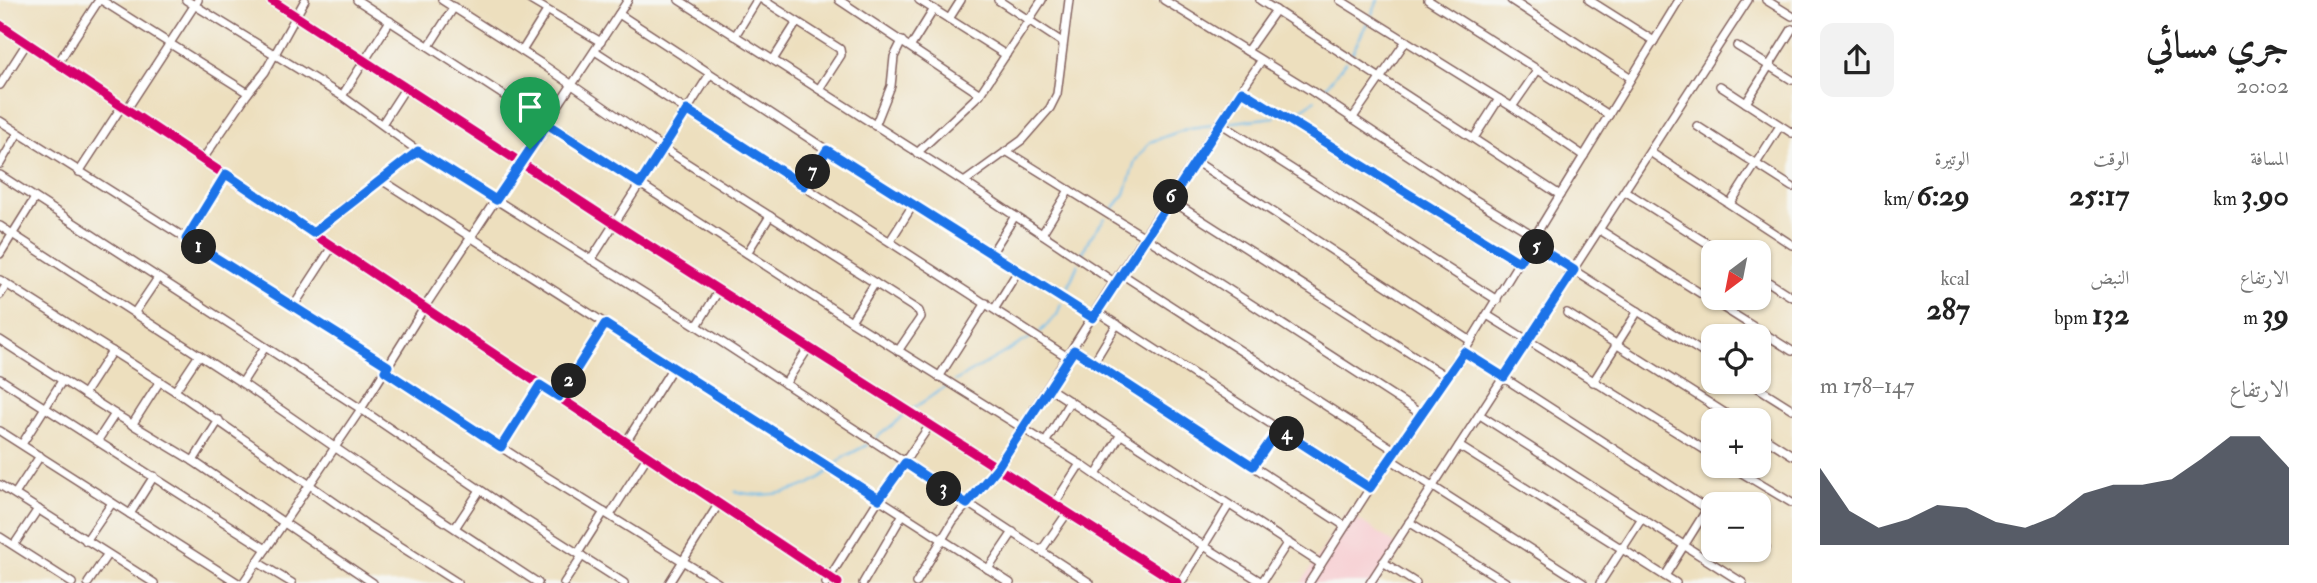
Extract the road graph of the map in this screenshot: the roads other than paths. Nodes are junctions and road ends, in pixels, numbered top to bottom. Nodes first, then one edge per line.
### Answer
1 (100, 0) edge
2 (186, 0) edge
3 (271, 0) edge
4 (305, 0) edge
5 (357, 0) edge
6 (442, 0) edge
7 (530, 0) edge
8 (679, 0) edge
9 (757, 0) edge
10 (763, 0) edge
11 (839, 0) edge
12 (919, 0) edge
13 (961, 0) edge
14 (998, 0) edge
15 (1042, 0) edge
16 (1069, 0) edge
17 (1164, 0) edge
18 (1260, 0) edge
19 (1340, 0) edge
20 (1428, 0) edge
21 (1511, 0) edge
22 (1589, 0) edge
23 (1748, 0) edge
24 (1766, 0) edge
25 (626, 1) edge
26 (1675, 1) edge
27 (196, 3) edge
28 (544, 6) edge
29 (454, 7) junction
30 (934, 9) junction
31 (1276, 10) junction
32 (619, 14) junction
33 (296, 16) junction
34 (1792, 16) edge
35 (949, 19) junction
36 (1029, 20) junction
37 (390, 21) junction
38 (797, 22) junction
39 (0, 25) edge
40 (1792, 29) edge
41 (736, 36) junction
42 (902, 41) junction
43 (1406, 41) junction
44 (1654, 41) junction
45 (601, 42) junction
46 (1062, 42) junction
47 (27, 43) junction
48 (169, 44) junction
49 (429, 46) junction
50 (911, 46) junction
51 (1738, 46) dead end
52 (522, 51) junction
53 (595, 51) junction
54 (1247, 51) junction
55 (274, 55) junction
56 (1006, 55) junction
57 (365, 60) junction
58 (773, 60) junction
59 (1261, 61) junction
60 (58, 63) junction
61 (1769, 66) junction
62 (1537, 71) junction
63 (710, 74) junction
64 (1381, 78) junction
65 (1631, 78) junction
66 (1792, 80) edge
67 (0, 85) edge
68 (572, 86) junction
69 (1720, 86) dead end
70 (406, 87) junction
71 (819, 89) junction
72 (1242, 91) junction
73 (248, 93) junction
74 (980, 94) junction
75 (342, 96) junction
76 (1499, 99) junction
77 (1746, 103) junction
78 (124, 107) junction
79 (1513, 107) junction
80 (687, 110) junction
81 (1609, 115) junction
82 (1352, 119) junction
83 (0, 121) edge
84 (1220, 123) junction
85 (382, 124) junction
86 (547, 124) junction
87 (876, 126) junction
88 (1697, 126) dead end
89 (1780, 126) junction
90 (18, 133) junction
91 (1792, 133) edge
92 (1474, 138) junction
93 (663, 148) junction
94 (827, 150) junction
95 (418, 151) junction
96 (1006, 151) junction
97 (1650, 152) junction
98 (917, 153) junction
99 (1584, 156) junction
100 (203, 159) junction
101 (1195, 161) junction
102 (521, 162) junction
103 (0, 164) edge
104 (1756, 164) junction
105 (79, 172) junction
106 (226, 174) junction
107 (0, 175) edge
108 (380, 179) junction
109 (964, 182) junction
110 (640, 184) junction
111 (804, 186) junction
112 (1792, 187) edge
113 (1069, 190) junction
114 (1625, 191) junction
115 (1560, 195) junction
116 (35, 198) junction
117 (1169, 199) junction
118 (496, 200) junction
119 (1730, 204) junction
120 (913, 205) junction
121 (770, 216) junction
122 (1015, 216) junction
123 (615, 223) junction
124 (0, 226) edge
125 (1600, 230) junction
126 (313, 233) junction
127 (13, 234) junction
128 (1042, 234) junction
129 (471, 236) junction
130 (1145, 236) junction
131 (186, 239) junction
132 (1533, 240) junction
133 (1702, 240) edge
134 (890, 241) junction
135 (1792, 244) edge
136 (332, 247) junction
137 (747, 253) junction
138 (0, 254) edge
139 (991, 254) junction
140 (591, 260) junction
141 (1519, 262) junction
142 (1574, 270) junction
143 (1018, 271) junction
144 (1120, 273) junction
145 (158, 278) junction
146 (4, 282) edge
147 (1114, 282) junction
148 (875, 284) junction
149 (1771, 284) edge
150 (719, 290) junction
151 (0, 296) edge
152 (1792, 297) edge
153 (1497, 300) junction
154 (986, 303) junction
155 (293, 307) junction
156 (424, 308) junction
157 (995, 308) junction
158 (1638, 311) junction
159 (135, 312) junction
160 (1567, 313) dead end
161 (1094, 314) junction
162 (1487, 315) junction
163 (851, 321) junction
164 (605, 324) junction
165 (1117, 324) junction
166 (698, 326) junction
167 (0, 340) edge
168 (1471, 341) junction
169 (1528, 342) junction
170 (1617, 344) junction
171 (265, 347) junction
172 (809, 347) junction
173 (1074, 350) junction
174 (112, 351) junction
175 (898, 351) junction
176 (1701, 351) edge
177 (1792, 351) edge
178 (1464, 352) junction
179 (199, 355) junction
180 (1069, 358) junction
181 (1094, 362) junction
182 (673, 367) junction
183 (386, 369) junction
184 (939, 377) junction
185 (1447, 377) junction
186 (1504, 377) junction
187 (0, 379) edge
188 (62, 380) junction
189 (160, 382) junction
190 (1593, 382) junction
191 (243, 383) junction
192 (785, 384) junction
193 (540, 385) junction
194 (1049, 388) junction
195 (176, 391) junction
196 (85, 394) junction
197 (1768, 394) edge
198 (559, 397) junction
199 (1070, 401) junction
200 (45, 407) junction
201 (1717, 408) edge
202 (361, 409) junction
203 (1792, 409) edge
204 (115, 414) junction
205 (1421, 414) junction
206 (1480, 415) junction
207 (219, 420) junction
208 (132, 425) junction
209 (930, 425) junction
210 (1022, 429) junction
211 (1279, 429) junction
212 (0, 431) edge
213 (1121, 435) junction
214 (98, 440) junction
215 (626, 442) junction
216 (1771, 442) edge
217 (1045, 443) junction
218 (22, 444) junction
219 (1459, 446) junction
220 (335, 447) junction
221 (501, 447) junction
222 (1701, 448) edge
223 (1396, 451) junction
224 (1792, 455) edge
225 (40, 456) junction
226 (647, 457) junction
227 (1390, 459) junction
228 (193, 461) junction
229 (905, 463) junction
230 (1080, 464) junction
231 (1253, 466) junction
232 (997, 468) junction
233 (1096, 475) junction
234 (154, 476) junction
235 (1750, 478) edge
236 (310, 484) junction
237 (0, 485) edge
238 (1433, 487) junction
239 (1370, 488) junction
240 (480, 490) junction
241 (15, 494) junction
242 (879, 499) junction
243 (112, 503) junction
244 (1055, 503) junction
245 (1792, 503) edge
246 (967, 504) junction
247 (718, 505) junction
248 (1229, 505) junction
249 (1701, 505) edge
250 (38, 509) junction
251 (1068, 512) junction
252 (130, 514) junction
253 (607, 514) junction
254 (903, 514) junction
255 (1642, 518) junction
256 (284, 522) junction
257 (1409, 522) junction
258 (1701, 523) edge
259 (1345, 526) junction
260 (454, 528) junction
261 (1013, 532) junction
262 (940, 540) junction
263 (7, 541) edge
264 (86, 541) junction
265 (1288, 542) junction
266 (1684, 545) junction
267 (1205, 547) junction
268 (266, 549) junction
269 (1622, 549) junction
270 (0, 551) edge
271 (1041, 551) junction
272 (107, 555) junction
273 (580, 555) junction
274 (683, 561) junction
275 (257, 562) junction
276 (1383, 562) junction
277 (1321, 564) junction
278 (988, 569) junction
279 (1665, 576) junction
280 (828, 580) edge
281 (66, 581) edge
282 (88, 583) edge
283 (154, 583) edge
284 (238, 583) edge
285 (243, 583) edge
286 (292, 583) edge
287 (373, 583) edge
288 (458, 583) edge
289 (538, 583) edge
290 (564, 583) edge
291 (624, 583) edge
292 (669, 583) edge
293 (718, 583) edge
294 (838, 583) edge
295 (863, 583) edge
296 (916, 583) edge
297 (1010, 583) edge
298 (1090, 583) edge
299 (1180, 583) edge
300 (1263, 583) edge
301 (1309, 583) edge
302 (1370, 583) edge
303 (1416, 583) edge
304 (1507, 583) edge
305 (1583, 583) edge
306 (1600, 583) edge
307 (1676, 583) edge
308 (1743, 583) edge

1 - 48 street
1 - 60 street
2 - 27 street
3 - 33 street
4 - 33 street
5 - 37 street
6 - 29 street
7 - 28 street
8 - 41 street
9 - 41 street
10 - 38 street
11 - 42 street
12 - 30 street
13 - 35 street
14 - 36 street
15 - 36 street
16 - 46 street
17 - 54 street
18 - 31 street
19 - 43 street
20 - 62 street
21 - 65 street
22 - 44 street
23 - 97 street
24 - 34 street
25 - 32 street
26 - 44 street
27 - 48 street
27 - 55 street
28 - 45 street
28 - 52 street
29 - 49 street
29 - 52 street
30 - 35 street
30 - 50 street
31 - 54 street
31 - 64 street
32 - 45 street
32 - 63 street
33 - 55 street
33 - 57 street
35 - 56 street
36 - 46 street
36 - 56 street
37 - 49 street
37 - 57 street
38 - 58 street
38 - 71 street
39 - 47 street
40 - 61 street
41 - 58 street
42 - 50 street
42 - 87 street
43 - 64 street
43 - 76 street
44 - 65 street
45 - 53 street
46 - 96 street
47 - 60 street
47 - 67 street
48 - 73 street
48 - 78 street
49 - 86 street
50 - 74 street
51 - 61 street
52 - 68 street
53 - 68 street
53 - 80 street
54 - 59 street
55 - 73 street
55 - 75 street
56 - 74 street
57 - 70 street
57 - 75 street
58 - 71 street
59 - 72 street
59 - 82 street
60 - 78 street
61 - 66 street
61 - 77 street
62 - 79 street
62 - 81 street
63 - 80 street
63 - 94 street
64 - 82 street
64 - 92 street
65 - 81 street
68 - 86 street
68 - 93 street
69 - 77 street
70 - 85 street
70 - 102 street
71 - 87 street
72 - 84 street
72 - 141 street
73 - 100 street
74 - 98 street
75 - 85 street
76 - 79 street
76 - 92 street
77 - 89 street
78 - 100 street
78 - 105 street
79 - 99 street
80 - 93 street
80 - 111 street
81 - 99 street
82 - 132 street
83 - 90 street
84 - 101 street
84 - 153 street
85 - 95 street
86 - 102 street
86 - 110 street
87 - 98 street
88 - 104 street
89 - 91 street
89 - 104 street
90 - 103 street
90 - 105 street
92 - 115 street
93 - 110 street
93 - 121 street
94 - 111 street
94 - 120 street
95 - 108 street
95 - 118 street
96 - 109 street
96 - 113 street
97 - 114 street
97 - 119 street
98 - 109 street
99 - 115 street
100 - 106 street
101 - 117 street
101 - 168 street
102 - 118 street
102 - 123 street
104 - 112 street
104 - 119 street
105 - 131 street
106 - 126 street
106 - 131 street
107 - 116 street
108 - 126 street
108 - 129 street
109 - 122 street
110 - 123 street
110 - 137 street
111 - 134 street
113 - 128 street
113 - 130 street
114 - 125 street
114 - 133 street
115 - 132 street
116 - 127 street
116 - 145 street
117 - 130 street
117 - 185 street
118 - 129 street
118 - 140 street
119 - 135 street
120 - 134 street
120 - 139 street
121 - 137 street
121 - 148 street
122 - 128 street
122 - 139 street
123 - 140 street
123 - 150 street
124 - 127 street
125 - 142 street
125 - 177 street
126 - 136 street
127 - 138 street
127 - 159 street
128 - 147 street
129 - 156 street
129 - 164 street
130 - 144 street
130 - 205 street
131 - 155 street
132 - 141 street
132 - 142 street
134 - 154 street
136 - 155 street
136 - 156 street
137 - 163 street
139 - 143 street
140 - 166 street
141 - 153 street
142 - 158 street
142 - 169 street
143 - 157 street
143 - 161 street
144 - 147 street
144 - 223 street
145 - 159 street
145 - 171 street
146 - 151 street
146 - 174 street
147 - 161 street
148 - 163 street
148 - 175 street
149 - 152 street
150 - 166 street
150 - 172 street
153 - 162 street
154 - 157 street
154 - 184 street
155 - 183 street
156 - 183 street
156 - 193 street
157 - 180 street
158 - 170 street
158 - 176 street
159 - 179 street
160 - 170 street
161 - 165 street
161 - 173 street
162 - 168 street
162 - 169 street
163 - 175 street
164 - 182 street
164 - 198 street
165 - 181 street
165 - 211 street
166 - 192 street
167 - 188 street
168 - 178 street
169 - 186 street
169 - 190 street
170 - 190 street
170 - 201 street
171 - 191 street
171 - 202 street
172 - 192 street
172 - 209 street
173 - 180 street
173 - 181 street
174 - 189 street
174 - 196 street
175 - 184 street
178 - 185 street
178 - 186 street
179 - 191 street
179 - 195 street
180 - 194 street
181 - 231 street
182 - 215 street
182 - 242 street
183 - 202 street
183 - 221 street
184 - 210 street
185 - 205 street
186 - 206 street
186 - 249 street
187 - 200 street
188 - 196 street
188 - 200 street
189 - 195 street
189 - 208 street
190 - 222 street
191 - 220 street
192 - 229 street
193 - 198 street
193 - 221 street
194 - 199 street
194 - 210 street
195 - 207 street
196 - 204 street
197 - 203 street
198 - 215 street
199 - 213 street
199 - 217 street
200 - 214 street
200 - 218 street
202 - 220 street
202 - 240 street
204 - 208 street
204 - 214 street
205 - 223 street
206 - 219 street
206 - 255 street
207 - 228 street
207 - 236 street
208 - 228 street
209 - 229 street
209 - 232 street
210 - 217 street
210 - 232 street
211 - 231 street
211 - 239 street
212 - 218 street
213 - 233 street
213 - 248 street
214 - 234 street
215 - 226 street
216 - 224 street
217 - 230 street
218 - 225 street
219 - 238 street
219 - 269 street
220 - 236 street
220 - 260 street
221 - 253 street
223 - 227 street
225 - 241 street
225 - 243 street
226 - 247 street
226 - 253 street
227 - 238 street
227 - 239 street
228 - 256 street
229 - 242 street
229 - 246 street
230 - 233 street
230 - 244 street
231 - 259 street
232 - 244 street
232 - 246 street
233 - 267 street
234 - 252 street
234 - 268 street
235 - 245 street
236 - 256 street
236 - 288 street
237 - 241 street
238 - 257 street
238 - 305 street
239 - 259 street
240 - 260 street
240 - 273 street
241 - 250 street
242 - 254 street
242 - 280 street
243 - 252 street
243 - 264 street
244 - 251 street
246 - 261 street
246 - 262 street
247 - 274 street
247 - 280 street
248 - 265 street
248 - 267 street
250 - 263 street
250 - 264 street
251 - 271 street
251 - 299 street
252 - 284 street
253 - 273 street
253 - 274 street
254 - 262 street
254 - 295 street
255 - 266 street
255 - 269 street
256 - 268 street
256 - 287 street
257 - 276 street
257 - 304 street
258 - 266 street
259 - 277 street
260 - 289 street
261 - 271 street
261 - 278 street
262 - 278 street
262 - 296 street
263 - 270 street
263 - 281 street
264 - 272 street
265 - 277 street
265 - 300 street
266 - 279 street
266 - 308 street
267 - 299 street
267 - 300 street
268 - 275 street
269 - 279 street
269 - 306 street
271 - 298 street
272 - 282 street
272 - 283 street
273 - 290 street
273 - 291 street
274 - 292 street
274 - 293 street
275 - 285 street
275 - 286 street
276 - 302 street
276 - 303 street
277 - 301 street
278 - 297 street
279 - 307 street
280 - 294 street

